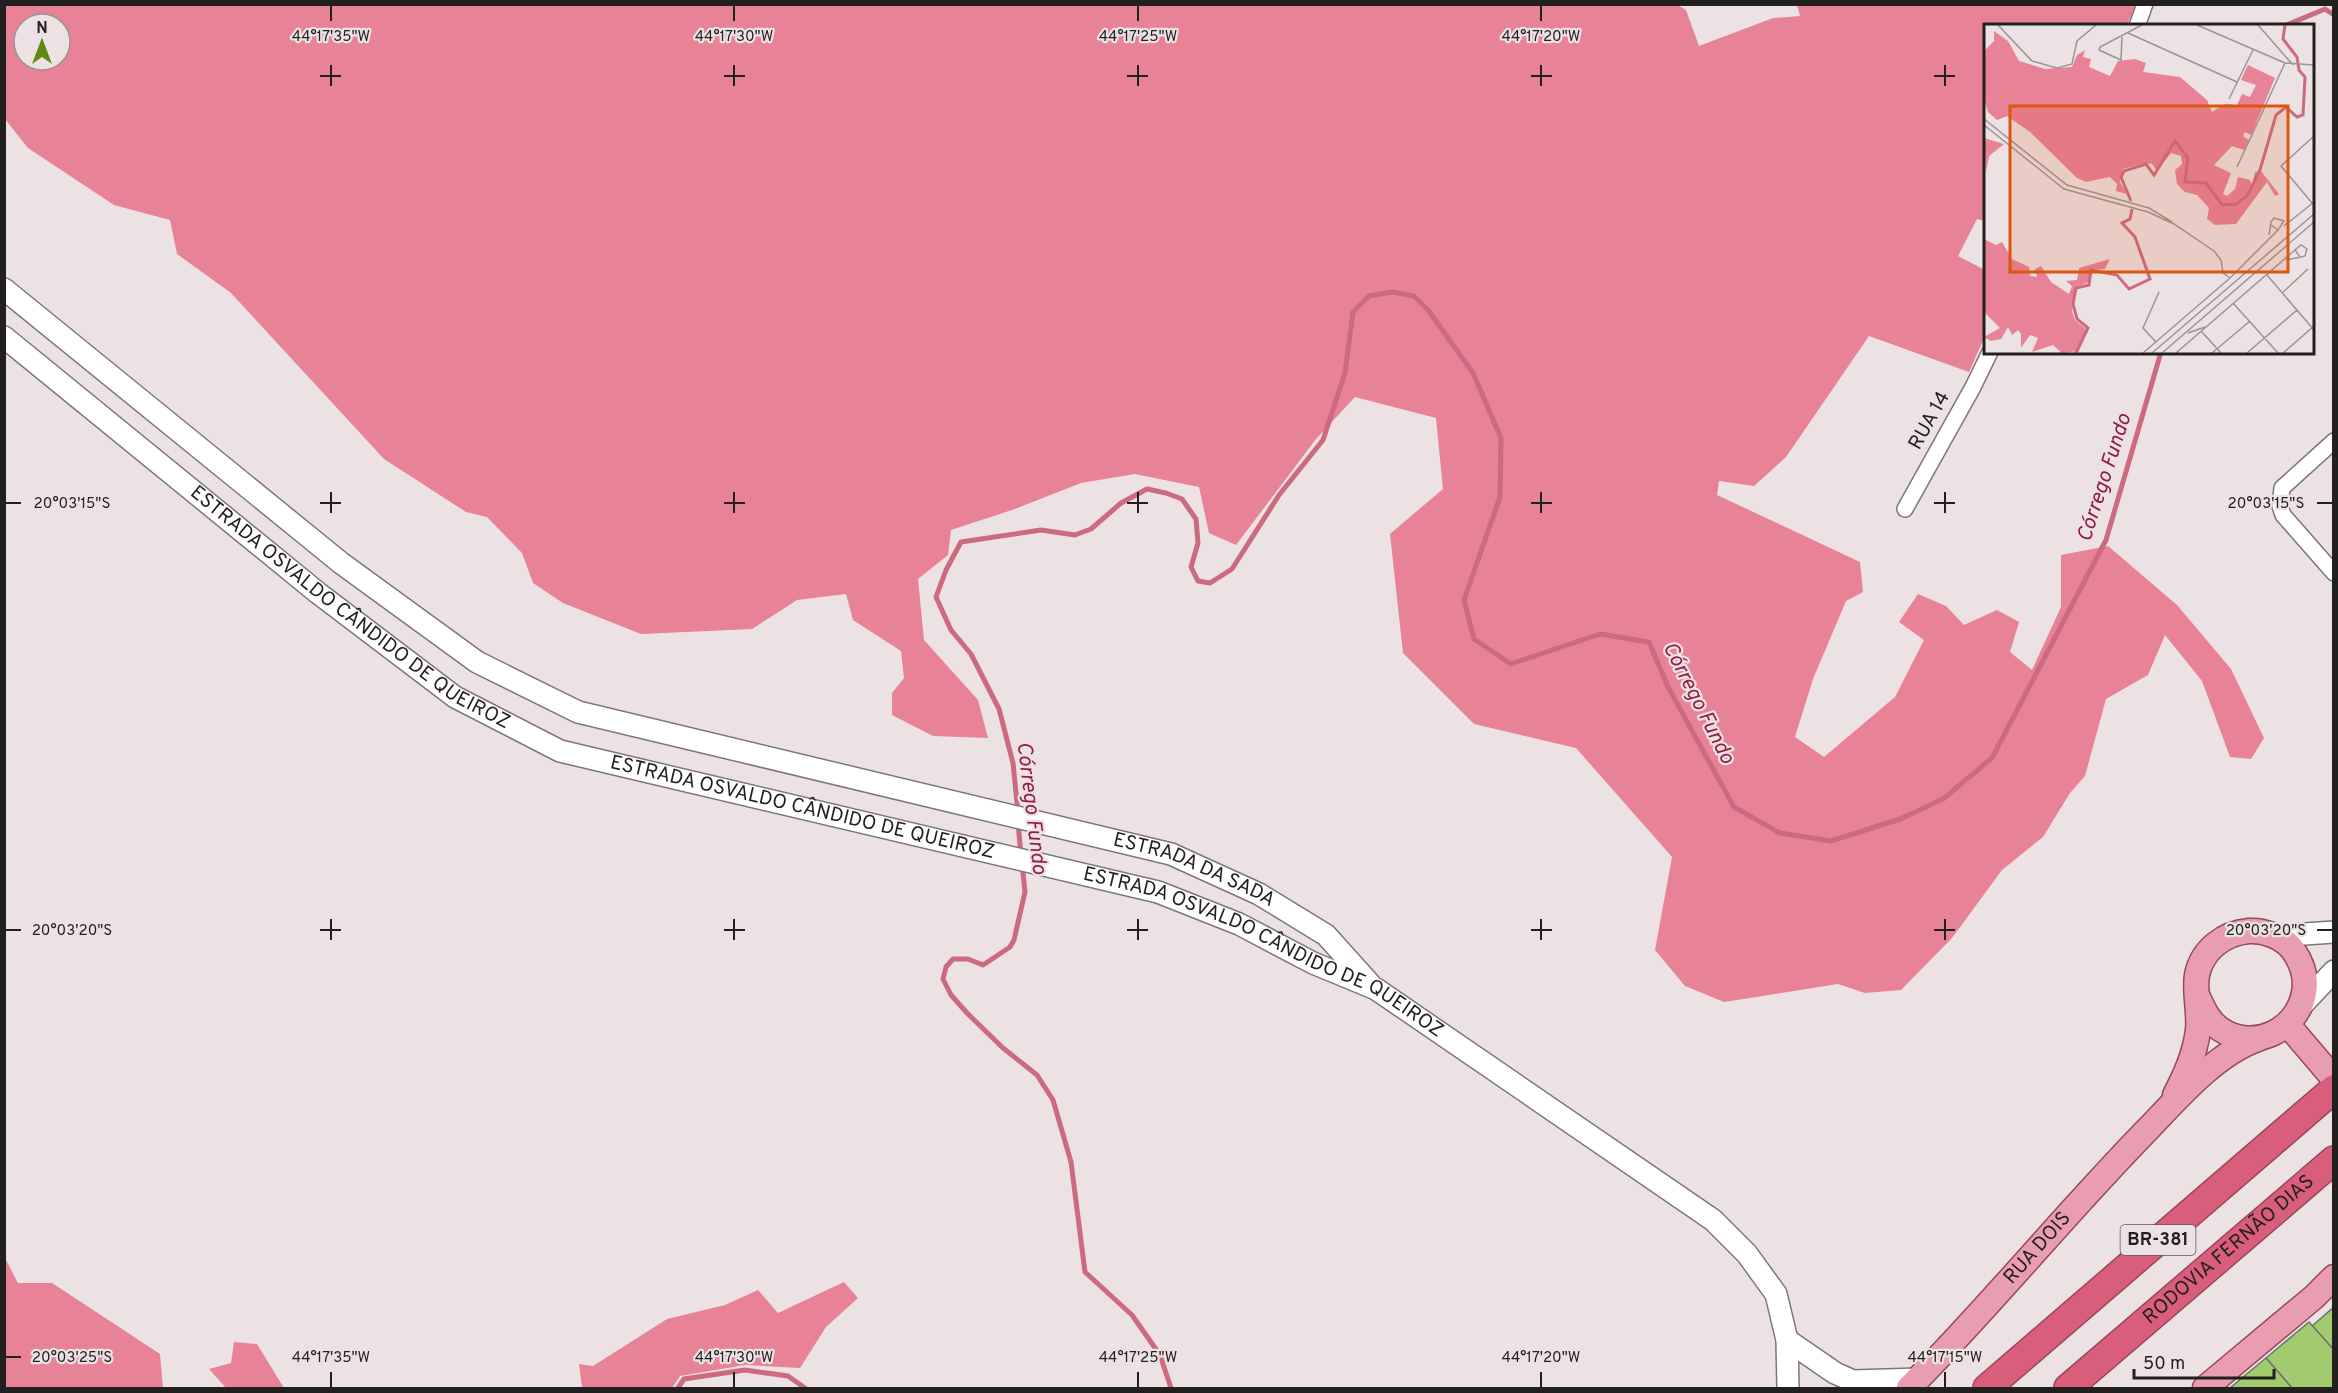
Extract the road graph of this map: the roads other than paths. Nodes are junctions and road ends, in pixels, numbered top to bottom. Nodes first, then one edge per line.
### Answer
1 (2145, 4) edge
2 (2138, 24) edge
3 (4, 289) edge
4 (4, 337) edge
5 (1989, 354) edge
6 (2334, 441) edge
7 (1905, 509) dead end
8 (2334, 573) edge
9 (980, 809) joint
10 (2334, 932) edge
11 (2276, 936) junction
12 (2334, 971) edge
13 (1376, 989) junction
14 (2198, 995) junction
15 (2295, 1015) junction
16 (2258, 1039) junction
17 (2332, 1087) edge
18 (2168, 1108) junction
19 (2334, 1160) edge
20 (2334, 1277) edge
21 (2324, 1294) edge
22 (1787, 1340) junction
23 (1914, 1384) edge
24 (1788, 1389) edge
25 (1987, 1389) edge
26 (2068, 1389) edge
27 (2205, 1389) edge

1 - 2 street
3 - 9 main road, ESTRADA OSVALDO CÂNDIDO DE QUEIROZ
4 - 13 main road, ESTRADA OSVALDO CÂNDIDO DE QUEIROZ
5 - 7 street, RUA 14
6 - 8 street
9 - 13 main road, ESTRADA DA SADA
10 - 11 main road
11 - 14 main road
11 - 15 main road
12 - 15 main road
13 - 22 main road, ESTRADA OSVALDO CÂNDIDO DE QUEIROZ
14 - 16 main road
14 - 18 main road, RUA DOIS
15 - 16 main road
15 - 17 main road
16 - 18 main road, RUA DOIS
17 - 25 highway, BR-381
18 - 23 main road, RUA DOIS
19 - 26 highway, RODOVIA FERNÃO DIAS / BR-381
20 - 21 main road
21 - 27 main road
22 - 23 main road
22 - 24 main road, ESTRADA OSVALDO CÂNDIDO DE QUEIROZ

